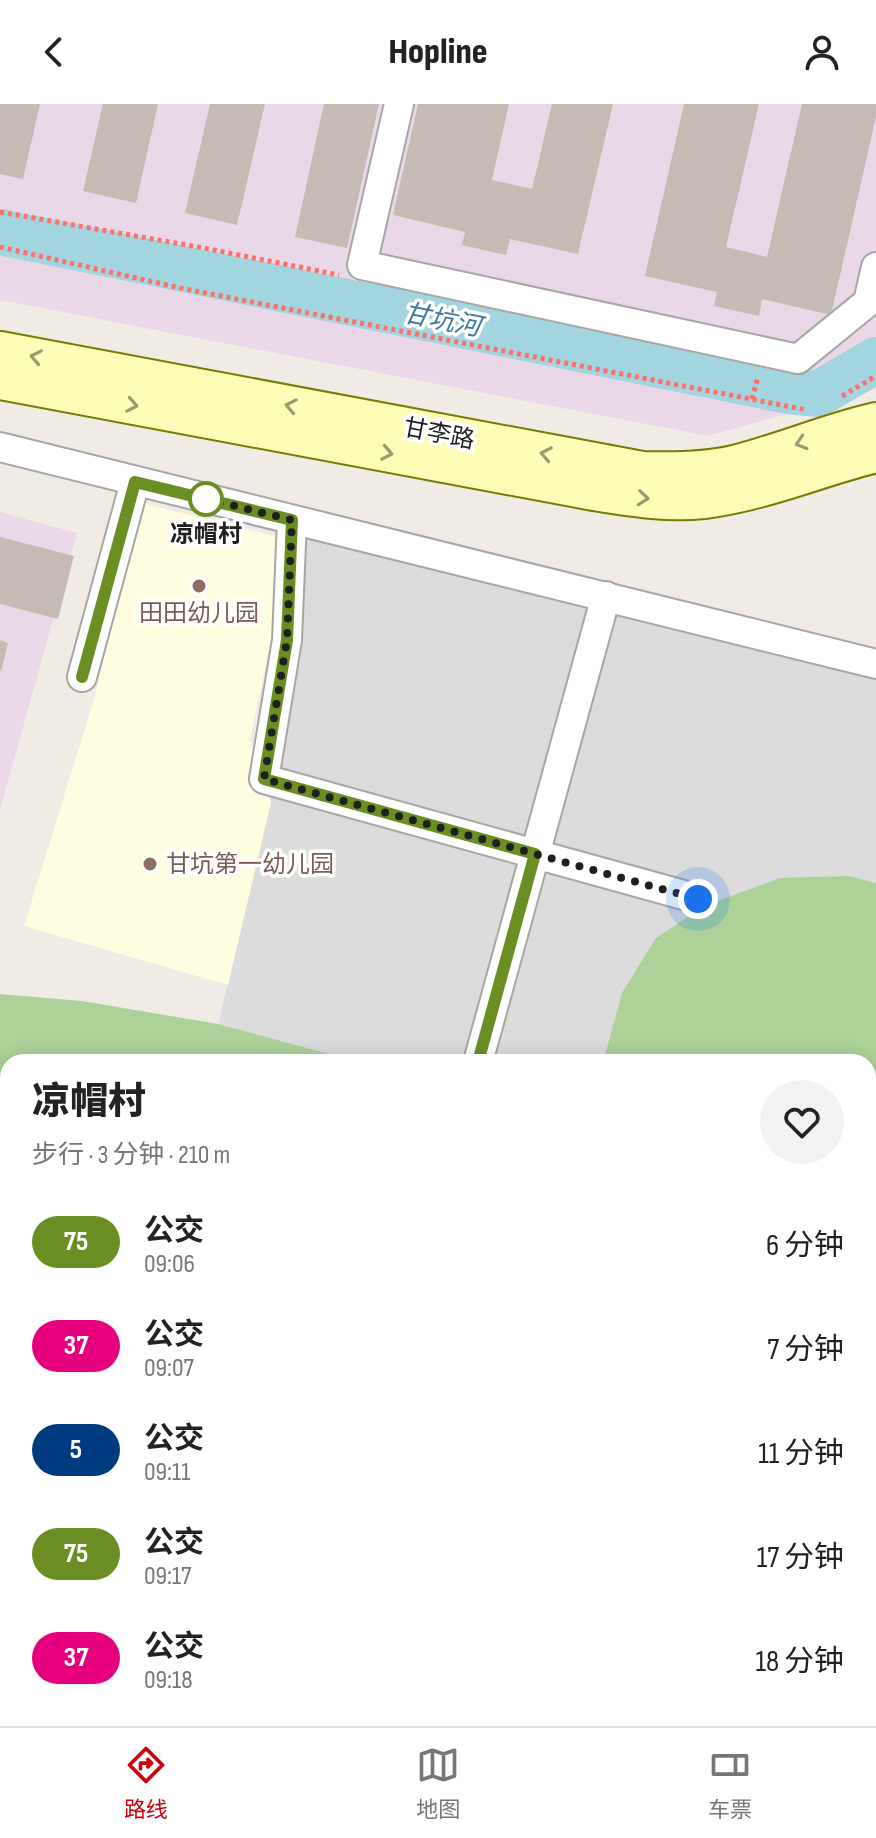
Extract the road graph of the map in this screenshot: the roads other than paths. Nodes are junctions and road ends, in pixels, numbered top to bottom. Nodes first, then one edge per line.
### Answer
1 (399, 104) edge
2 (876, 267) edge
3 (0, 351) edge
4 (0, 380) edge
5 (876, 422) edge
6 (0, 447) edge
7 (876, 453) edge
8 (135, 482) junction
9 (292, 520) junction
10 (606, 596) junction
11 (876, 664) edge
12 (82, 677) dead end
13 (535, 854) junction
14 (698, 899) dead end
15 (480, 1054) edge

1 - 2 street
5 -> 3 main road, 甘李路
4 -> 7 main road, 甘李路
6 - 8 street
8 - 9 street
8 - 12 street
9 - 10 street
9 - 13 street
10 - 11 street
10 - 13 street
13 - 14 street
13 - 15 street

